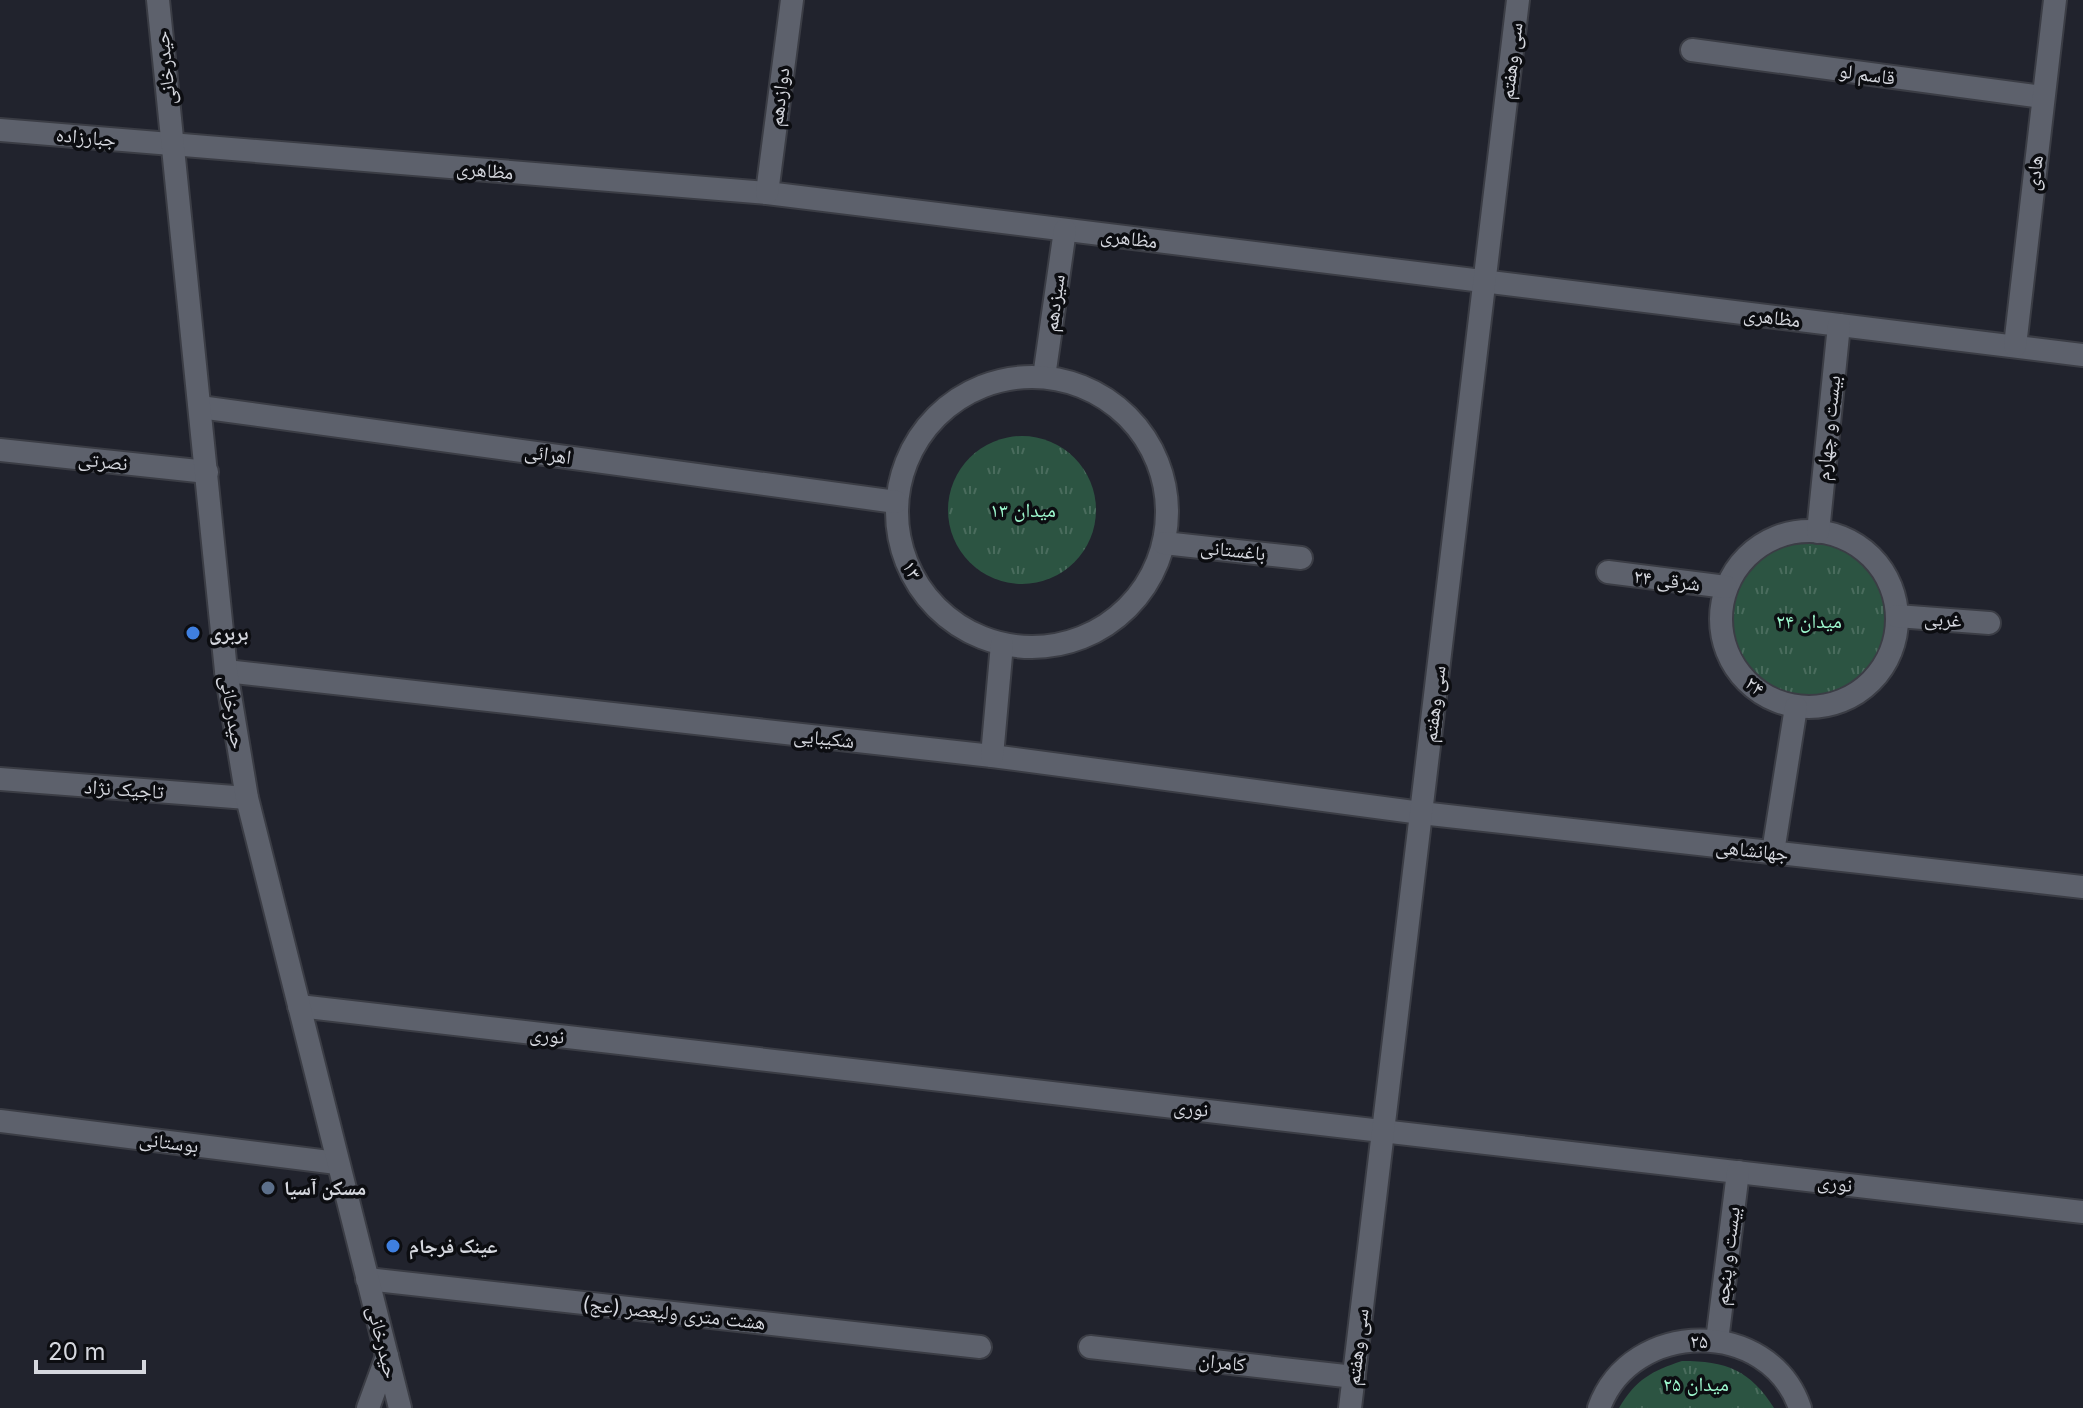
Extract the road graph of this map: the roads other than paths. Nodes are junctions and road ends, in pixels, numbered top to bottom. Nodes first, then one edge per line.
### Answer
1 (158, 0) edge
2 (792, 0) edge
3 (1518, 0) edge
4 (2055, 0) edge
5 (1692, 50) dead end
6 (2043, 97) junction
7 (0, 130) edge
8 (173, 144) junction
9 (767, 193) junction
10 (1065, 230) junction
11 (1486, 281) junction
12 (1839, 325) junction
13 (2015, 346) junction
14 (2083, 355) edge
15 (1044, 377) junction
16 (200, 407) junction
17 (0, 450) edge
18 (207, 472) junction
19 (896, 502) junction
20 (1818, 532) junction
21 (1164, 543) junction
22 (1301, 558) dead end
23 (1608, 572) dead end
24 (1726, 587) junction
25 (1897, 616) junction
26 (1989, 623) dead end
27 (1002, 644) junction
28 (226, 671) junction
29 (1796, 707) junction
30 (992, 756) junction
31 (0, 779) edge
32 (247, 798) junction
33 (1421, 813) junction
34 (1773, 852) junction
35 (2083, 887) edge
36 (299, 1006) junction
37 (0, 1121) edge
38 (1383, 1130) junction
39 (337, 1163) junction
40 (1738, 1172) junction
41 (2083, 1212) edge
42 (367, 1279) junction
43 (1717, 1341) junction
44 (980, 1347) dead end
45 (1090, 1347) dead end
46 (387, 1356) junction
47 (1354, 1377) junction
48 (368, 1408) edge
49 (400, 1408) edge
50 (1350, 1408) edge
51 (1599, 1408) edge
52 (1800, 1408) edge

1 - 8 street, حیدرخانی
2 - 9 street, دوازدهم
3 - 11 street, سی وهفتم
4 - 6 street, هادی
5 - 6 street, قاسم لو
6 - 13 street, هادی
7 - 8 street, جبارزاده
8 - 9 street, مظاهری
8 - 16 street, حیدرخانی
9 - 10 street, مظاهری
10 - 11 street, مظاهری
10 - 15 street, سیزدهم
11 - 12 street, مظاهری
11 - 33 street, سی وهفتم
12 - 13 street, مظاهری
12 - 20 street, بیست و چهارم
13 - 14 street, مظاهری
15 - 19 street, ۱۳
15 - 21 street, ۱۳
16 - 18 street, حیدرخانی
16 - 19 street, اهرائی
17 - 18 street, نصرتی
18 - 28 street, حیدرخانی
19 - 27 street, ۱۳
20 - 24 street, ۲۴
20 - 25 street, ۲۴
21 - 22 street, باغستانی
21 - 27 street, ۱۳
23 - 24 street, ۲۴ شرقی
24 - 29 street, ۲۴
25 - 26 street, غربی
25 - 29 street, ۲۴
27 - 30 street
28 - 30 street, شکیبایی
28 - 32 street, حیدرخانی
29 - 34 street
30 - 33 street, شکیبایی
31 - 32 street, تاجیک نژاد
32 - 36 street, حیدرخانی
33 - 34 street, جهانشاهی
33 - 38 street, سی وهفتم
34 - 35 street, جهانشاهی
36 - 38 street, نوری
36 - 39 street, حیدرخانی
37 - 39 street, بوستانی
38 - 40 street, نوری
38 - 47 street, سی وهفتم
39 - 42 street, حیدرخانی
40 - 41 street, نوری
40 - 43 street, بیست و پنجم
42 - 44 street, هشت متری ولیعصر (عج)
42 - 46 street, حیدرخانی
43 - 51 street, ۲۵
43 - 52 street, ۲۵
45 - 47 street, کامران
46 - 48 street
46 - 49 street, حیدرخانی
47 - 50 street, سی وهفتم

